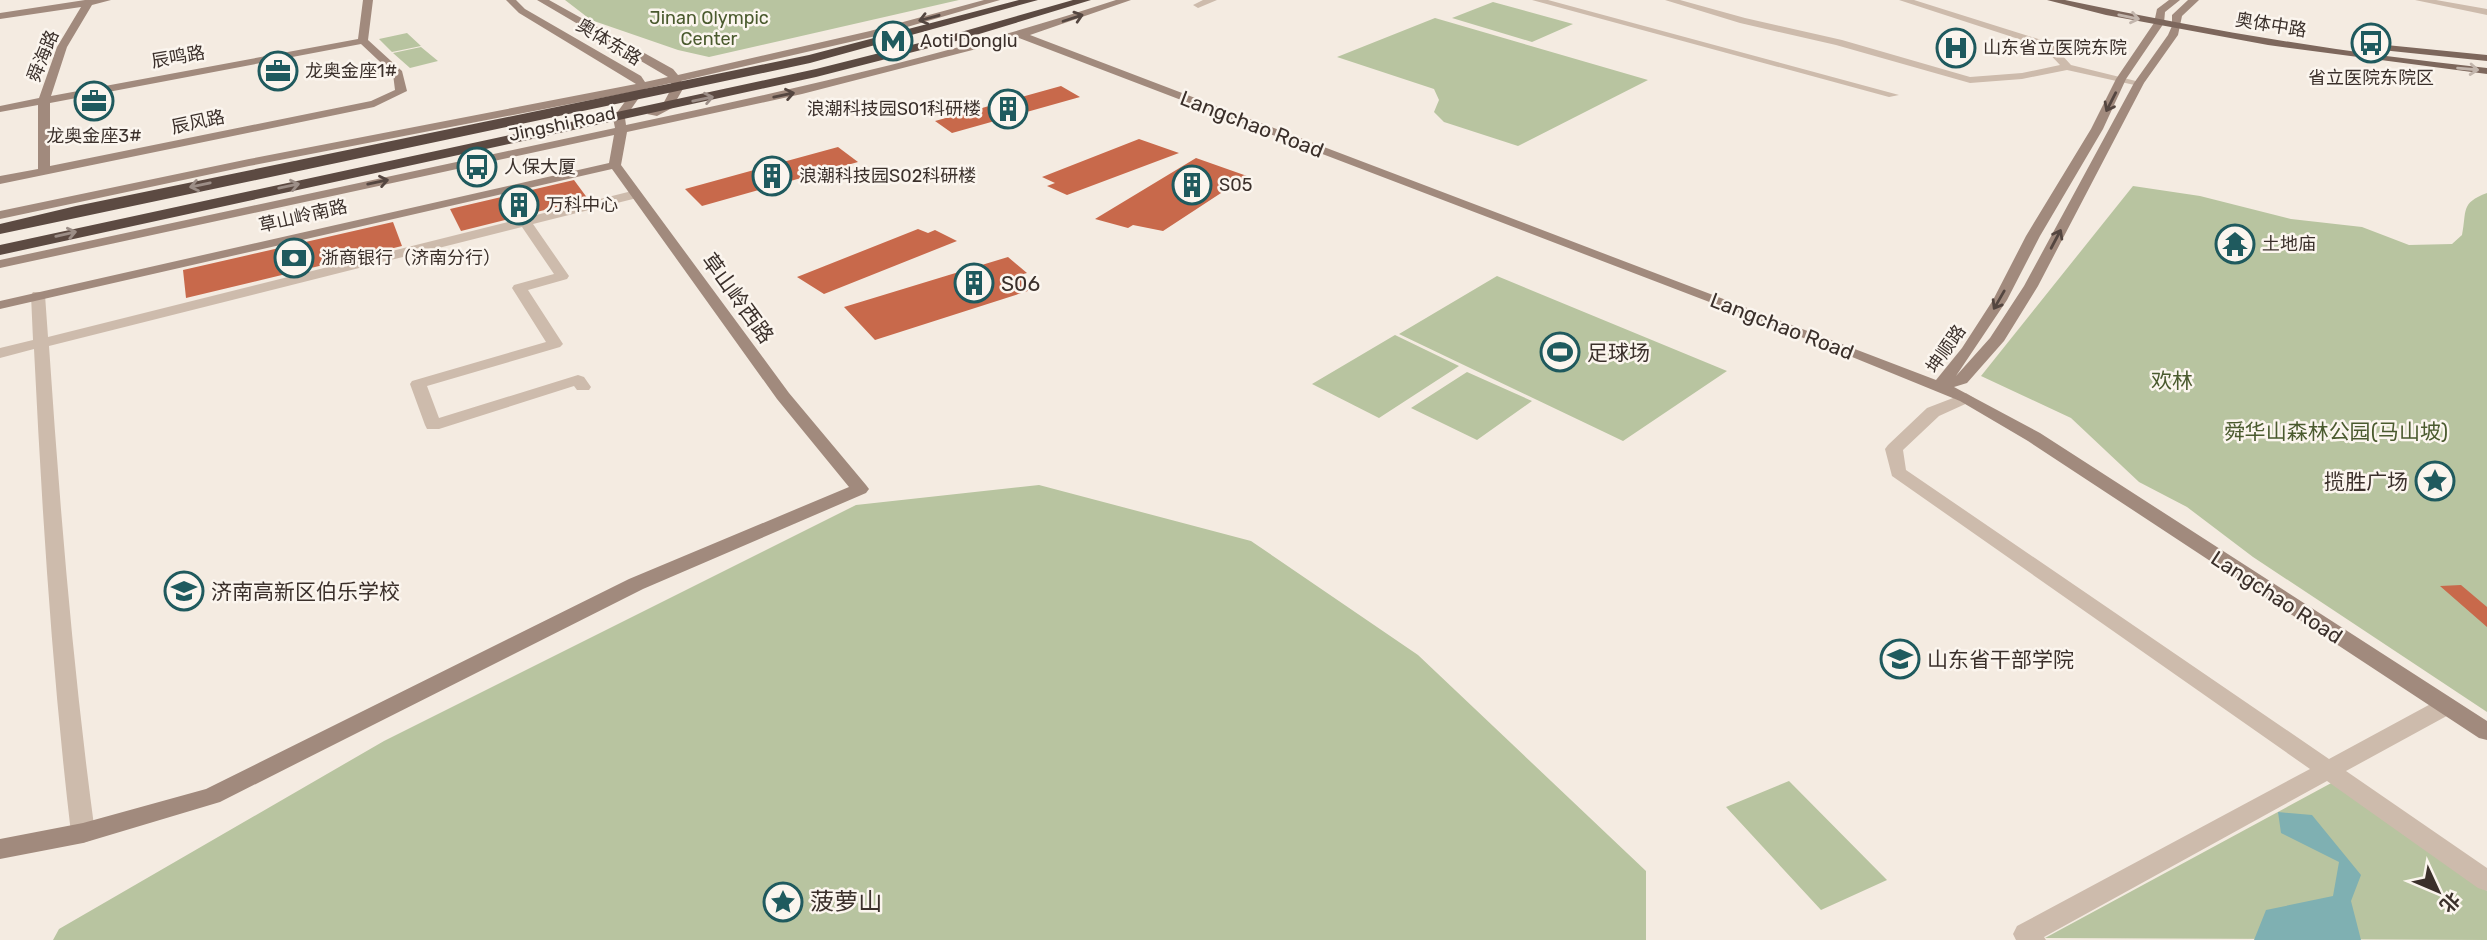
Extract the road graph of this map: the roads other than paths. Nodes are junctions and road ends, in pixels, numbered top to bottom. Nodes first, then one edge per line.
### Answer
1 (106, 0) edge
2 (368, 0) edge
3 (511, 0) edge
4 (542, 0) edge
5 (995, 0) edge
6 (1032, 0) edge
7 (1085, 0) edge
8 (1126, 0) edge
9 (1212, 0) edge
10 (1537, 0) edge
11 (1670, 0) edge
12 (1904, 0) edge
13 (2052, 0) edge
14 (2107, 0) edge
15 (2175, 0) edge
16 (2194, 0) edge
17 (2420, 0) edge
18 (89, 1) edge
19 (1198, 5) dead end
20 (2487, 12) edge
21 (0, 16) edge
22 (2159, 17) junction
23 (2177, 21) junction
24 (1020, 35) junction
25 (363, 41) junction
26 (2487, 58) edge
27 (2067, 67) junction
28 (2487, 71) edge
29 (2121, 79) junction
30 (677, 83) junction
31 (2139, 83) junction
32 (638, 90) junction
33 (1893, 94) dead end
34 (44, 99) junction
35 (668, 106) junction
36 (0, 109) edge
37 (620, 125) junction
38 (615, 165) junction
39 (44, 171) junction
40 (0, 180) edge
41 (636, 194) junction
42 (0, 215) edge
43 (526, 222) junction
44 (0, 229) edge
45 (0, 250) edge
46 (0, 264) edge
47 (38, 295) junction
48 (0, 305) edge
49 (41, 343) junction
50 (0, 354) edge
51 (583, 387) dead end
52 (1939, 387) junction
53 (1966, 398) junction
54 (2446, 706) junction
55 (2487, 732) edge
56 (2330, 769) junction
57 (83, 833) junction
58 (0, 849) edge
59 (2487, 881) edge
60 (2033, 940) edge

1 - 18 street
2 - 25 street
3 - 32 street, 奥体东路
4 - 30 street
5 -> 30 street, Jingshi Road
6 - 30 highway, Jingshi Road
35 -> 7 highway, Jingshi Road
24 -> 8 street, Jingshi Road
9 - 19 street
10 - 33 street
11 - 27 street
12 - 27 street
13 -> 22 main road, 奥体中路
14 - 22 main road, 奥体中路
15 - 22 street, 坤顺路
16 - 23 street, 坤顺路
17 - 20 street
18 - 21 street
18 - 34 street, 舜海路
22 - 23 main road, 奥体中路
22 - 29 street, 坤顺路
23 - 26 main road, 奥体中路
23 -> 28 main road, 奥体中路
23 - 31 street, 坤顺路
37 -> 24 street, Jingshi Road
24 - 52 street, Langchao Road
25 - 34 street, 辰鸣路
25 - 39 street, 辰风路
27 - 29 street
29 - 31 street
29 -> 52 street, 坤顺路
30 - 32 highway, Jingshi Road
30 - 35 street
52 -> 31 street, 坤顺路
32 - 37 street, 奥体东路
32 - 42 street, Jingshi Road
32 -> 44 highway, Jingshi Road
34 - 36 street, 辰鸣路
34 - 39 street, 舜海路
35 - 37 highway, Jingshi Road
37 - 38 street
45 -> 37 highway, Jingshi Road
46 -> 37 street, Jingshi Road
38 - 41 street, 草山岭西路
38 - 47 street, 草山岭南路
39 - 40 street, 辰风路
41 - 43 street
41 - 57 street, 草山岭西路
43 - 49 street
43 - 51 street
47 - 48 street, 草山岭南路
47 - 49 street
49 - 50 street
49 - 57 street
52 - 53 street, Langchao Road
53 - 54 street, Langchao Road
53 - 56 street
54 - 55 street, Langchao Road
54 - 56 street
56 - 59 street
56 - 60 street
57 - 58 street

